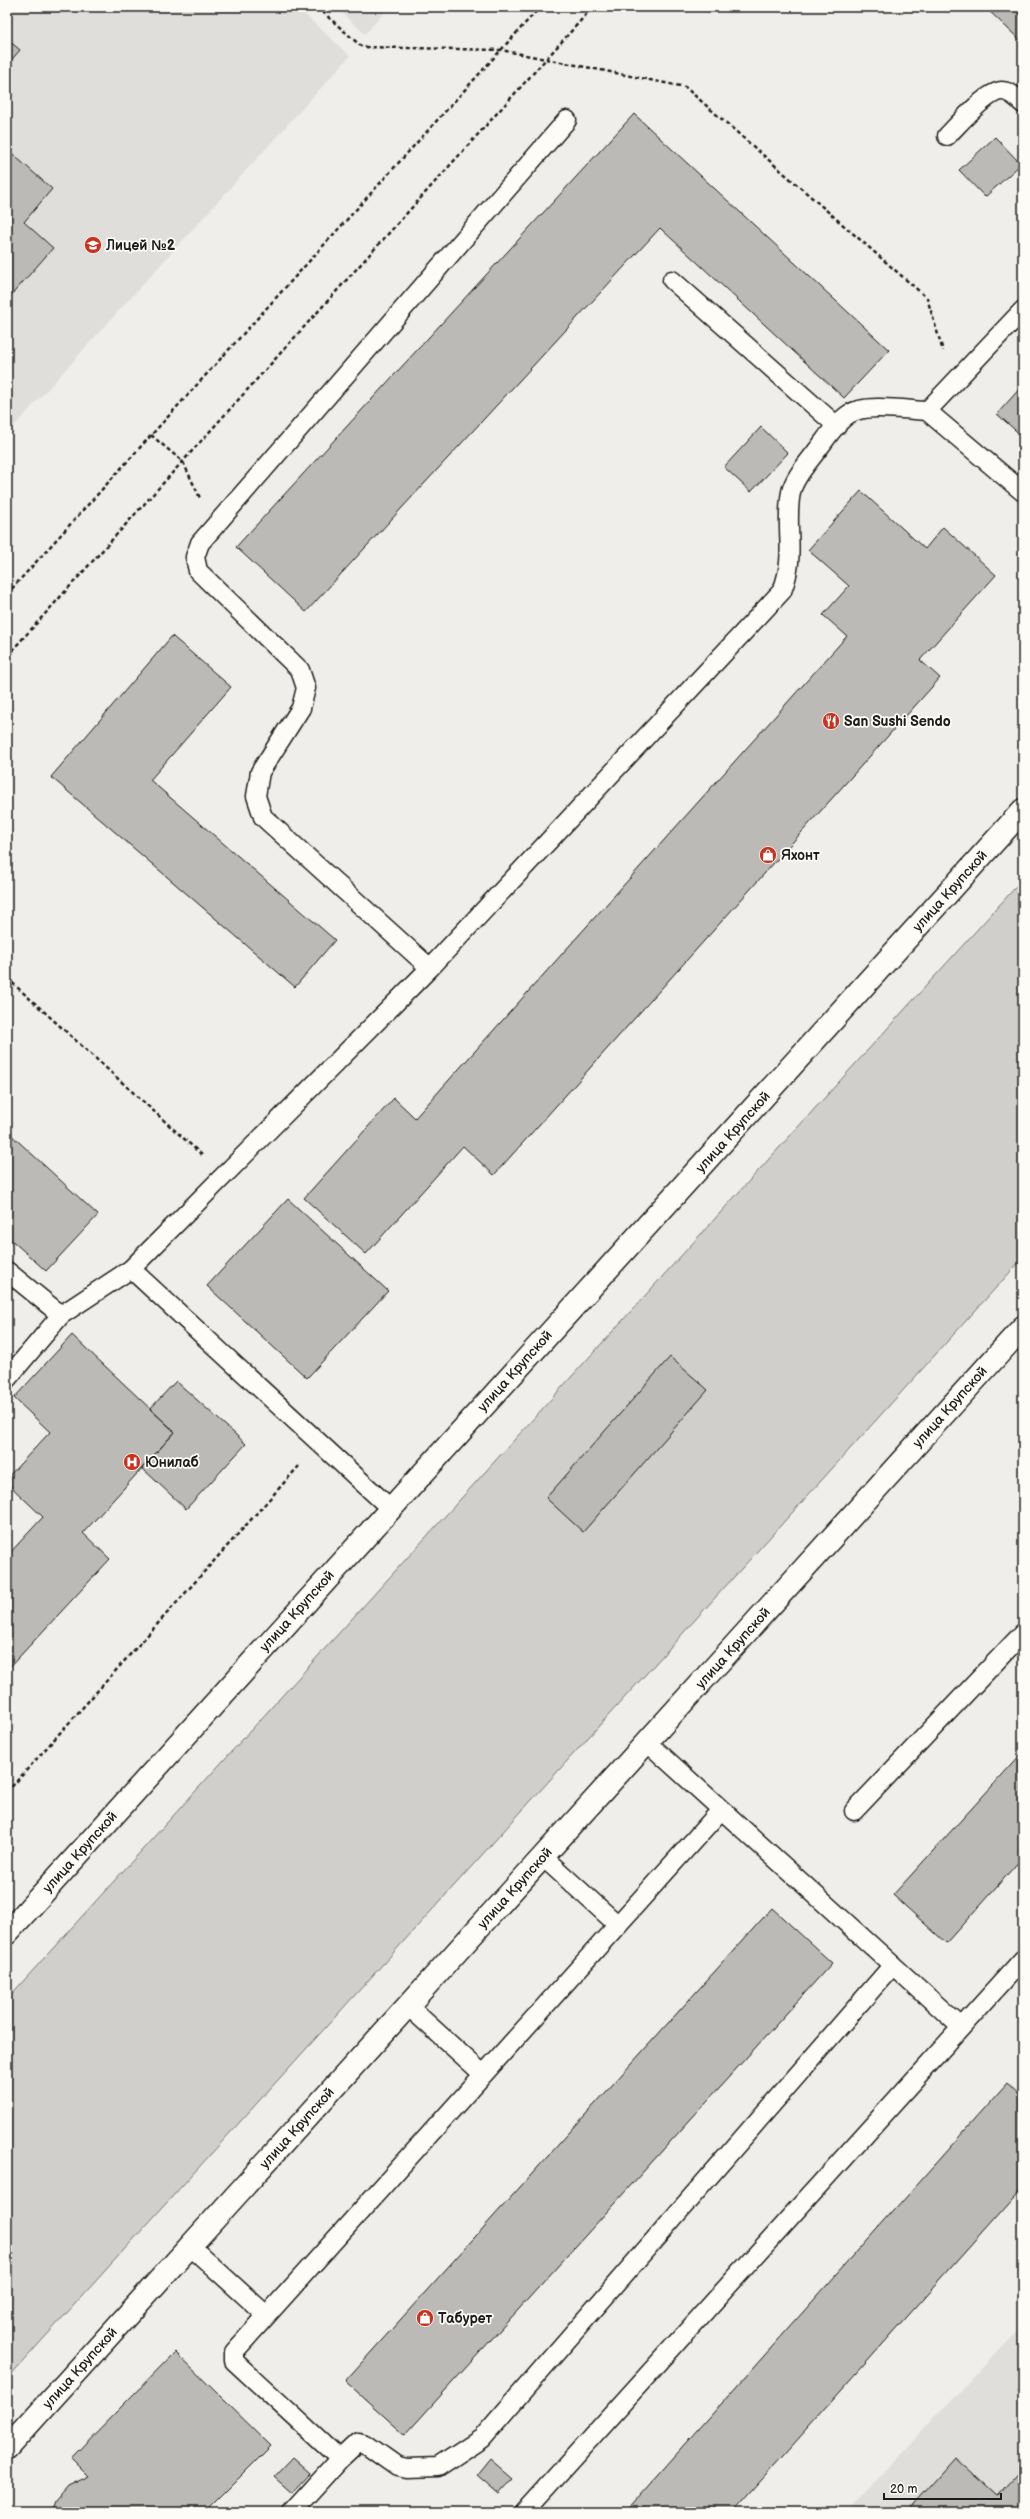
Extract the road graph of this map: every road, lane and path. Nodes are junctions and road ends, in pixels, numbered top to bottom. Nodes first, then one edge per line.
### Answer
1 (317, 7) edge
2 (540, 7) edge
3 (593, 7) edge
4 (501, 50) junction
5 (546, 59) junction
6 (1023, 104) edge
7 (567, 120) dead end
8 (947, 136) dead end
9 (672, 280) dead end
10 (1023, 310) edge
11 (953, 383) junction
12 (927, 411) junction
13 (837, 426) junction
14 (151, 435) junction
15 (183, 462) junction
16 (1023, 492) edge
17 (214, 528) junction
18 (7, 594) edge
19 (7, 656) edge
20 (1023, 810) edge
21 (430, 968) junction
22 (7, 978) edge
23 (224, 1175) junction
24 (131, 1269) junction
25 (7, 1271) edge
26 (62, 1315) junction
27 (1023, 1327) edge
28 (7, 1379) edge
29 (319, 1443) junction
30 (390, 1508) junction
31 (1023, 1633) edge
32 (647, 1742) junction
33 (7, 1792) edge
34 (722, 1810) junction
35 (854, 1811) dead end
36 (543, 1858) junction
37 (618, 1925) junction
38 (7, 1933) edge
39 (1022, 1961) edge
40 (893, 1965) junction
41 (408, 2006) junction
42 (961, 2027) junction
43 (483, 2074) junction
44 (190, 2246) junction
45 (265, 2314) junction
46 (7, 2448) edge
47 (340, 2459) junction
48 (292, 2512) edge
49 (524, 2512) edge

1 - 4 path
2 - 4 path
3 - 5 path
4 - 5 path
4 - 14 path
5 - 11 path
5 - 15 path
6 - 8 lane
7 - 17 lane
9 - 13 lane
10 - 11 lane
11 - 12 lane
12 - 13 lane
12 - 16 lane
13 - 21 lane
14 - 15 path
14 - 18 path
15 - 17 path
15 - 19 path
17 - 21 lane
20 - 30 street, улица Крупской
21 - 23 lane
22 - 23 path
23 - 24 lane
24 - 26 lane
24 - 29 lane
25 - 26 lane
26 - 28 lane
27 - 32 street, улица Крупской
29 - 30 lane
29 - 33 path
30 - 38 street, улица Крупской
31 - 35 lane
32 - 34 lane
32 - 36 street, улица Крупской
34 - 37 lane
34 - 40 lane
36 - 37 lane
36 - 41 street, улица Крупской
37 - 43 lane
39 - 42 lane
40 - 42 lane
40 - 47 lane
41 - 43 lane
41 - 44 street, улица Крупской
42 - 49 lane
43 - 45 lane
44 - 45 lane
44 - 46 street, улица Крупской
45 - 47 lane
47 - 48 lane

